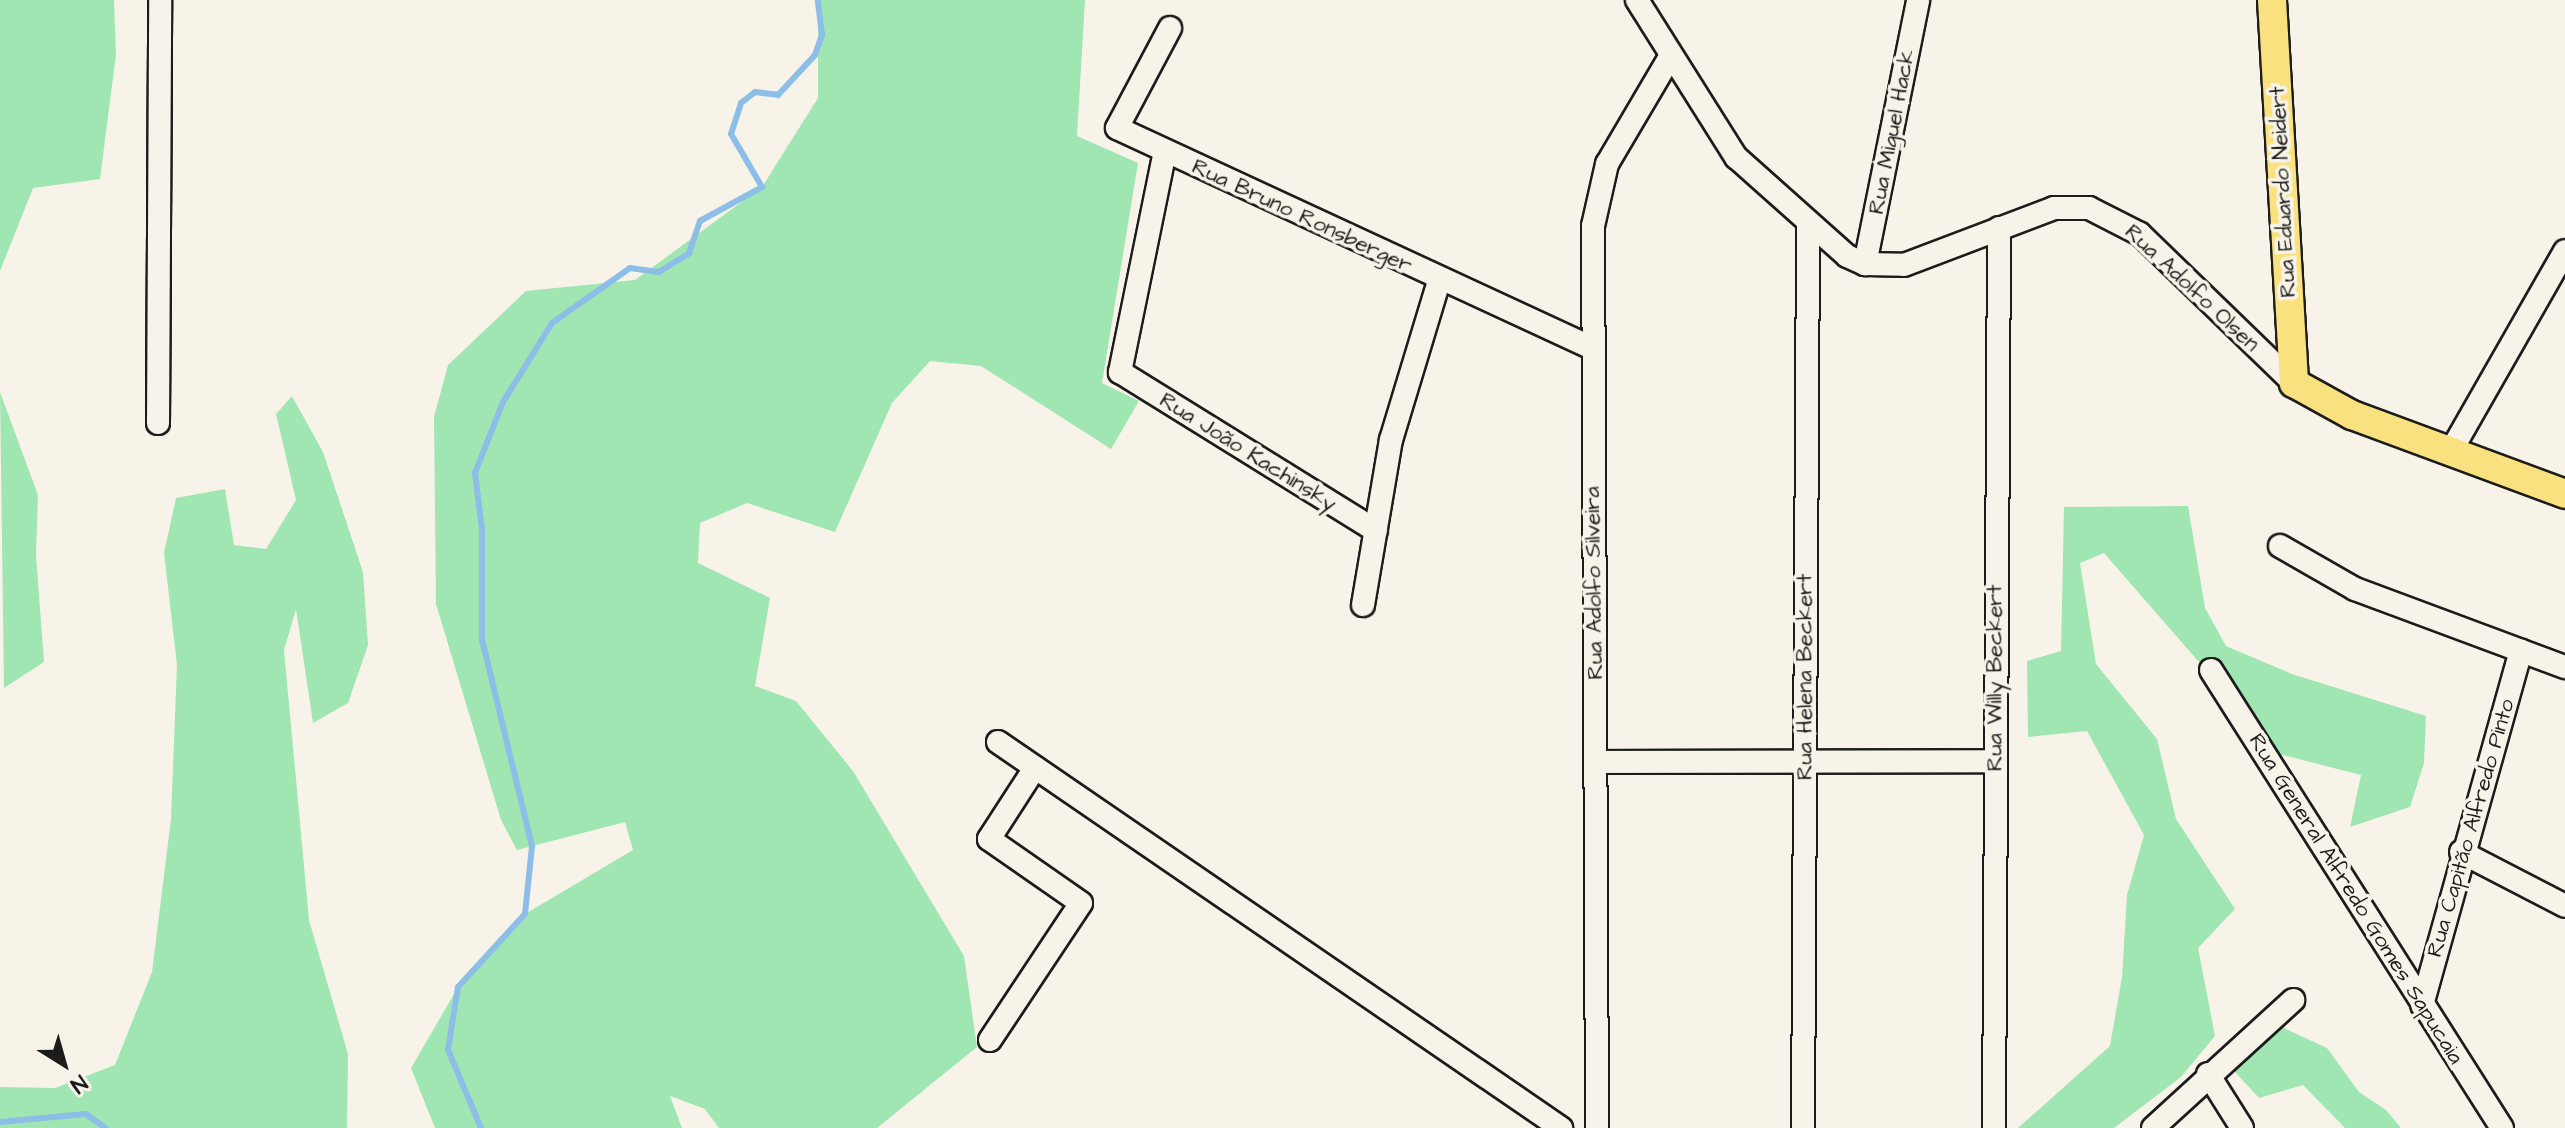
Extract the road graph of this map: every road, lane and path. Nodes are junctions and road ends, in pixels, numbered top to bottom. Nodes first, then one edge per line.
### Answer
1 (160, 0) edge
2 (1637, 0) edge
3 (1918, 0) edge
4 (2272, 0) edge
5 (1170, 28) dead end
6 (1670, 57) junction
7 (1165, 151) junction
8 (1808, 226) junction
9 (1999, 228) junction
10 (2565, 251) edge
11 (1865, 264) junction
12 (1439, 281) junction
13 (1592, 348) junction
14 (2294, 383) junction
15 (158, 423) dead end
16 (2451, 451) junction
17 (2565, 494) edge
18 (1376, 531) junction
19 (2280, 546) dead end
20 (1363, 605) dead end
21 (2521, 651) junction
22 (2565, 667) edge
23 (2211, 670) dead end
24 (998, 742) dead end
25 (1995, 761) junction
26 (1596, 762) junction
27 (1805, 762) junction
28 (1035, 768) junction
29 (2461, 852) junction
30 (2565, 906) edge
31 (2293, 1000) dead end
32 (2422, 1005) junction
33 (990, 1040) dead end
34 (2208, 1074) junction
35 (1561, 1128) edge
36 (1597, 1128) edge
37 (1803, 1128) edge
38 (1994, 1128) edge
39 (2153, 1128) edge
40 (2242, 1128) edge
41 (2502, 1128) edge

1 - 15 street
2 - 6 street
3 - 11 street, Rua Miguel Hack
4 - 14 main road, Rua Eduardo Neidert
5 - 7 street, Rua Bruno Ronsberger
6 - 8 street
6 - 13 street, Rua Adolfo Silveira
7 - 12 street, Rua Bruno Ronsberger
7 - 18 street, Rua João Kachinsky
8 - 11 street
8 - 27 street, Rua Helena Beckert
9 - 11 street, Rua Adolfo Olsen
9 - 14 street, Rua Adolfo Olsen
9 - 25 street, Rua Willy Beckert
10 - 16 street
12 - 13 street, Rua Bruno Ronsberger
12 - 18 street
13 - 26 street, Rua Adolfo Silveira
14 - 16 main road, Rua Adolfo Olsen
16 - 17 main road, Rua Adolfo Olsen
18 - 20 street
19 - 21 street
21 - 22 street
21 - 29 street, Rua Capitão Alfredo Pinto
23 - 32 street, Rua General Alfredo Gomes Sapucaia
24 - 28 street
25 - 27 street
25 - 38 street, Rua Willy Beckert
26 - 27 street
26 - 36 street, Rua Adolfo Silveira
27 - 37 street, Rua Helena Beckert
28 - 33 street
28 - 35 street
29 - 30 street
29 - 32 street, Rua Capitão Alfredo Pinto
31 - 34 street
32 - 41 street, Rua General Alfredo Gomes Sapucaia
34 - 39 street
34 - 40 street

